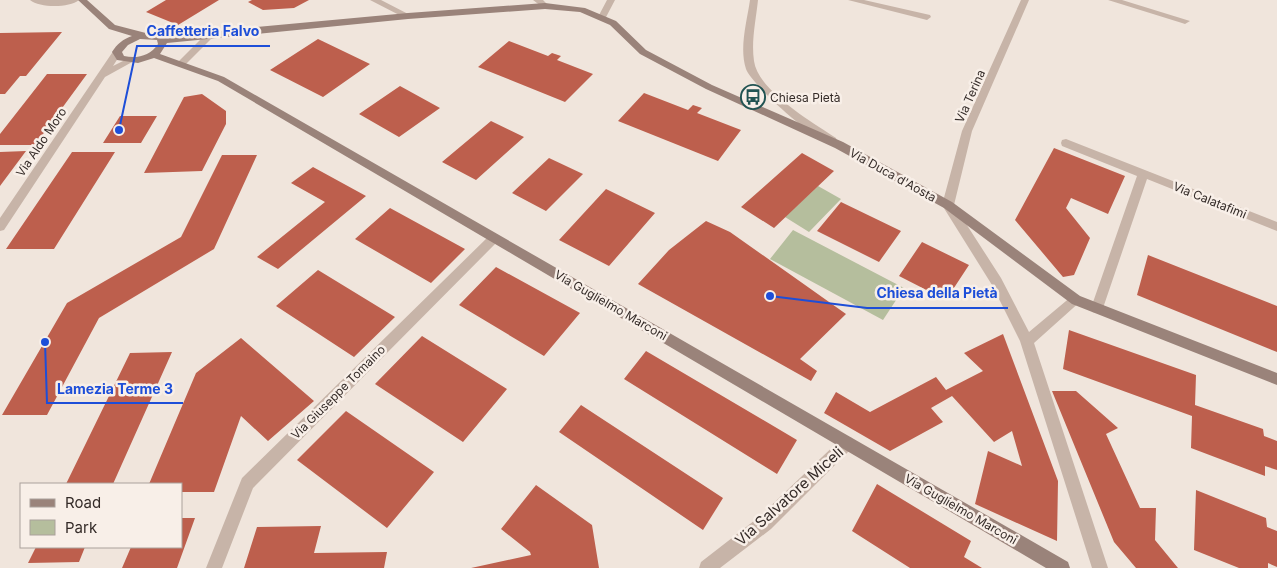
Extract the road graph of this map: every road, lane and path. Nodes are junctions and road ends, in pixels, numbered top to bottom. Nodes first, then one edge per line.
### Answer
1 (34, 0) edge
2 (75, 0) edge
3 (82, 0) edge
4 (374, 0) edge
5 (611, 0) edge
6 (754, 0) edge
7 (852, 0) edge
8 (1025, 0) edge
9 (1112, 0) edge
10 (541, 3) edge
11 (408, 16) junction
12 (602, 17) junction
13 (927, 17) dead end
14 (1185, 22) dead end
15 (112, 27) junction
16 (245, 30) junction
17 (143, 36) junction
18 (208, 38) junction
19 (159, 48) junction
20 (119, 49) junction
21 (129, 61) junction
22 (182, 63) junction
23 (104, 74) junction
24 (834, 143) junction
25 (1066, 143) dead end
26 (1143, 174) junction
27 (948, 205) junction
28 (0, 226) edge
29 (1277, 227) edge
30 (494, 238) junction
31 (1076, 300) junction
32 (1097, 308) junction
33 (1026, 341) junction
34 (1277, 379) edge
35 (847, 443) junction
36 (214, 568) edge
37 (707, 568) edge
38 (1062, 568) edge
39 (1100, 568) edge

1 - 2 street
3 - 15 main road
4 - 11 street
5 - 12 street
6 - 24 street, Via Duca d'Aosta
7 - 13 street
8 - 27 street, Via Terina
9 - 14 street
10 - 11 main road
10 - 12 main road
11 - 16 main road
12 - 24 main road
15 - 17 main road
15 - 20 main road
16 - 18 main road
16 - 19 main road
17 - 19 main road, Via Guglielmo Marconi
17 - 20 main road
18 - 19 main road
18 - 22 street
19 - 21 main road
19 - 22 main road, Via Guglielmo Marconi
20 - 21 main road
20 - 23 street, Via Aldo Moro
21 - 23 street, Via Aldo Moro
22 - 30 main road, Via Guglielmo Marconi
23 - 28 street, Via Aldo Moro
24 - 27 main road, Via Duca d'Aosta
25 - 26 street, Via Calatafimi
26 - 29 street, Via Calatafimi
26 - 32 street
27 - 31 main road
27 - 33 street, Via Duca d'Aosta
30 - 35 main road, Via Guglielmo Marconi
30 - 36 street, Via Giuseppe Tomaino
31 - 32 main road
31 - 33 street
32 - 34 main road
33 - 39 street, Via Duca d'Aosta
35 - 37 street, Via Salvatore Miceli
35 - 38 main road, Via Guglielmo Marconi

